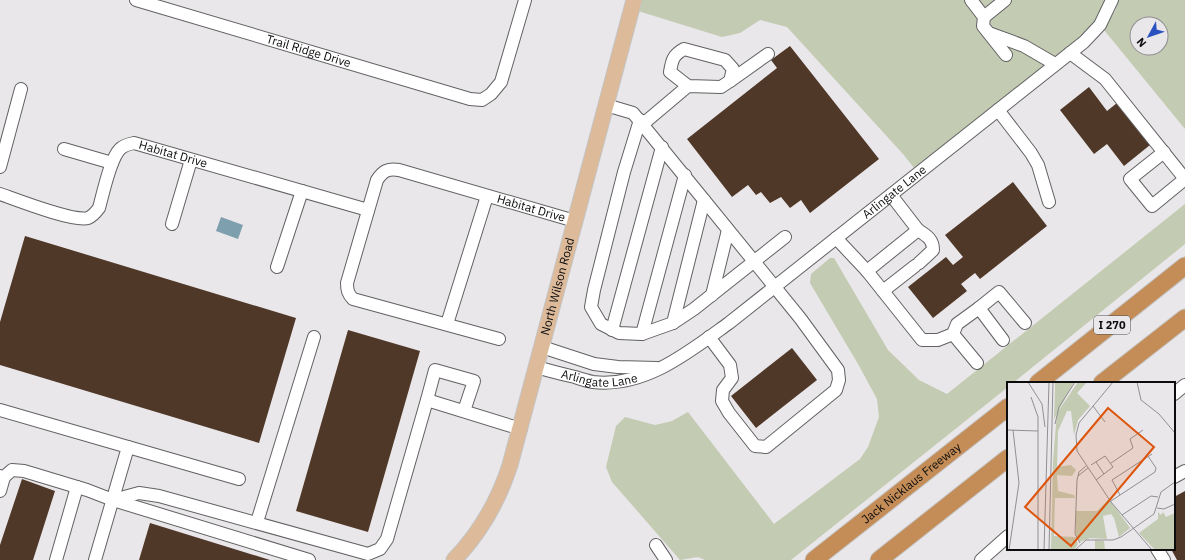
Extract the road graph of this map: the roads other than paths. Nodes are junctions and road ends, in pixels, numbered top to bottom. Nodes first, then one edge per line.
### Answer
1 (136, 0) edge
2 (525, 0) edge
3 (634, 0) edge
4 (971, 0) edge
5 (1005, 0) edge
6 (1112, 0) edge
7 (984, 17) junction
8 (989, 33) junction
9 (1070, 53) junction
10 (768, 54) dead end
11 (1006, 55) dead end
12 (1056, 64) junction
13 (730, 81) junction
14 (688, 86) junction
15 (21, 89) dead end
16 (606, 105) junction
17 (998, 110) junction
18 (641, 122) junction
19 (662, 147) junction
20 (64, 149) dead end
21 (1164, 152) junction
22 (192, 160) junction
23 (112, 163) junction
24 (0, 167) edge
25 (685, 175) junction
26 (1185, 179) edge
27 (302, 191) junction
28 (0, 194) edge
29 (891, 195) junction
30 (487, 196) junction
31 (704, 200) junction
32 (1049, 202) dead end
33 (368, 210) junction
34 (575, 221) junction
35 (172, 224) dead end
36 (728, 230) junction
37 (918, 230) junction
38 (785, 237) dead end
39 (836, 238) junction
40 (754, 262) junction
41 (1185, 266) edge
42 (277, 267) dead end
43 (867, 272) junction
44 (774, 287) junction
45 (883, 292) junction
46 (712, 295) junction
47 (979, 308) junction
48 (1185, 318) edge
49 (673, 323) junction
50 (1025, 323) dead end
51 (447, 324) junction
52 (612, 330) junction
53 (642, 334) junction
54 (953, 334) junction
55 (314, 337) dead end
56 (709, 337) junction
57 (499, 339) dead end
58 (1002, 340) dead end
59 (542, 347) junction
60 (976, 363) dead end
61 (537, 367) junction
62 (660, 368) junction
63 (1039, 382) edge
64 (1103, 382) edge
65 (1185, 385) edge
66 (1175, 393) edge
67 (427, 400) junction
68 (1007, 408) edge
69 (0, 410) edge
70 (464, 411) junction
71 (521, 429) junction
72 (128, 447) junction
73 (1007, 459) edge
74 (1185, 471) edge
75 (2, 476) edge
76 (1175, 476) edge
77 (239, 479) dead end
78 (77, 487) junction
79 (0, 491) edge
80 (113, 500) junction
81 (257, 522) junction
82 (1007, 537) edge
83 (656, 545) dead end
84 (1158, 550) edge
85 (461, 558) edge
86 (56, 560) edge
87 (95, 560) edge
88 (309, 560) edge
89 (666, 560) edge
90 (814, 560) edge
91 (879, 560) edge
92 (981, 560) edge
93 (1164, 560) edge

1 - 2 street, Trail Ridge Drive
3 - 16 main road, North Wilson Road
4 - 7 street
5 - 7 street
6 - 9 street, Arlingate Lane
7 - 8 street
8 - 11 street
8 - 12 street
9 - 12 street, Arlingate Lane
9 - 21 street
10 - 13 street
12 - 17 street, Arlingate Lane
13 - 14 street
13 - 14 street
14 - 18 street
15 - 24 street
16 - 18 street
16 - 34 main road, North Wilson Road
17 - 29 street, Arlingate Lane
17 - 32 street
18 - 19 street
18 - 52 street
19 - 25 street
19 - 52 street
20 - 23 street
21 - 26 street
21 - 26 street
22 - 23 street, Habitat Drive
22 - 27 street, Habitat Drive
22 - 35 street
23 - 28 street, Habitat Drive
25 - 31 street
25 - 53 street
27 - 33 street, Habitat Drive
27 - 42 street
29 - 37 street
29 - 39 street, Arlingate Lane
30 - 33 street, Habitat Drive
30 - 34 street, Habitat Drive
30 - 51 street, Habitat Drive
31 - 36 street
31 - 49 street
33 - 51 street, Habitat Drive
34 - 59 main road, North Wilson Road
36 - 40 street
36 - 46 street
37 - 43 street
37 - 45 street
38 - 40 street
39 - 43 street
39 - 44 street, Arlingate Lane
40 - 44 street
40 - 46 street
41 - 63 highway, I 270
43 - 45 street
44 - 56 street, Arlingate Lane
44 - 56 street
45 - 54 street
46 - 49 street
47 - 50 street
47 - 54 street
47 - 58 street
48 - 64 highway
49 - 53 street
51 - 57 street, Habitat Drive
52 - 53 street
54 - 60 street
55 - 81 street
56 - 62 street, Arlingate Lane
59 - 61 main road, North Wilson Road
59 - 62 street, Arlingate Lane
61 - 62 street, Arlingate Lane
61 - 71 main road, North Wilson Road
65 - 66 street
67 - 70 street
67 - 70 street
67 - 81 street
68 - 90 highway, Jack Nicklaus Freeway
69 - 72 street
70 - 71 street
71 - 85 main road, North Wilson Road
72 - 77 street
72 - 80 street
73 - 91 highway
74 - 76 street
75 - 78 street
75 - 79 street
78 - 80 street
78 - 86 street
80 - 81 street
80 - 87 street
80 - 88 street
82 - 92 street
83 - 89 street
84 - 93 street

